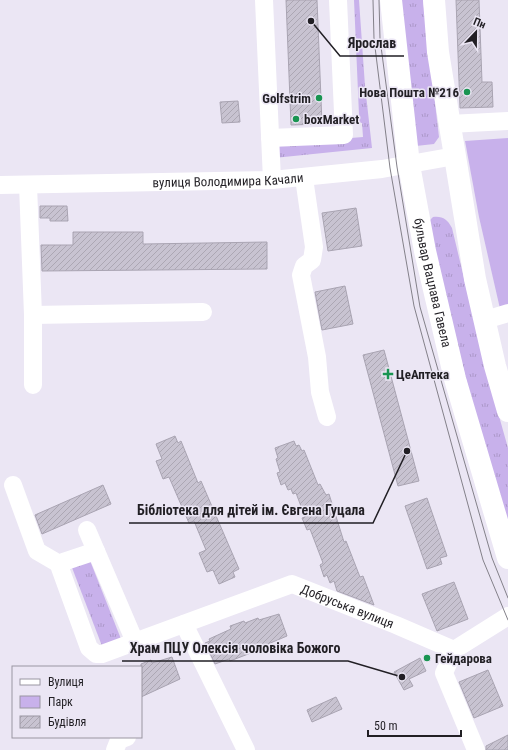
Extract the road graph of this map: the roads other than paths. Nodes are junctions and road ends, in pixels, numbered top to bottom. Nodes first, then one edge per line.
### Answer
1 (264, 0) edge
2 (338, 0) edge
3 (392, 0) edge
4 (434, 0) edge
5 (508, 121) edge
6 (449, 124) junction
7 (270, 138) junction
8 (455, 156) junction
9 (409, 165) junction
10 (304, 178) junction
11 (272, 180) junction
12 (0, 185) edge
13 (28, 185) junction
14 (203, 312) dead end
15 (508, 313) edge
16 (33, 315) junction
17 (485, 320) junction
18 (33, 385) dead end
19 (508, 411) edge
20 (327, 417) dead end
21 (14, 485) dead end
22 (87, 530) dead end
23 (96, 551) junction
24 (508, 558) edge
25 (61, 565) junction
26 (508, 616) edge
27 (184, 624) junction
28 (135, 642) junction
29 (454, 650) junction
30 (124, 738) edge
31 (115, 750) edge
32 (246, 750) edge
33 (476, 750) edge

1 - 7 street
2 - 7 street
3 - 9 main road, бульвар Вацлава Гавела
4 - 6 main road
5 - 6 street
6 - 8 main road
7 - 11 street
8 - 9 street, вулиця Володимира Качали
8 - 17 main road
9 - 10 street, вулиця Володимира Качали
9 - 24 main road, бульвар Вацлава Гавела
10 - 11 street, вулиця Володимира Качали
10 - 20 street
11 - 13 street, вулиця Володимира Качали
12 - 13 street, вулиця Володимира Качали
13 - 16 street
14 - 16 street
15 - 17 street
16 - 18 street
17 - 19 main road
21 - 25 street
22 - 23 street
23 - 25 street
23 - 28 street
25 - 28 street, Добруська вулиця
26 - 29 street
27 - 28 street, Добруська вулиця
27 - 29 street, Добруська вулиця
27 - 32 street
29 - 33 street
30 - 31 street

